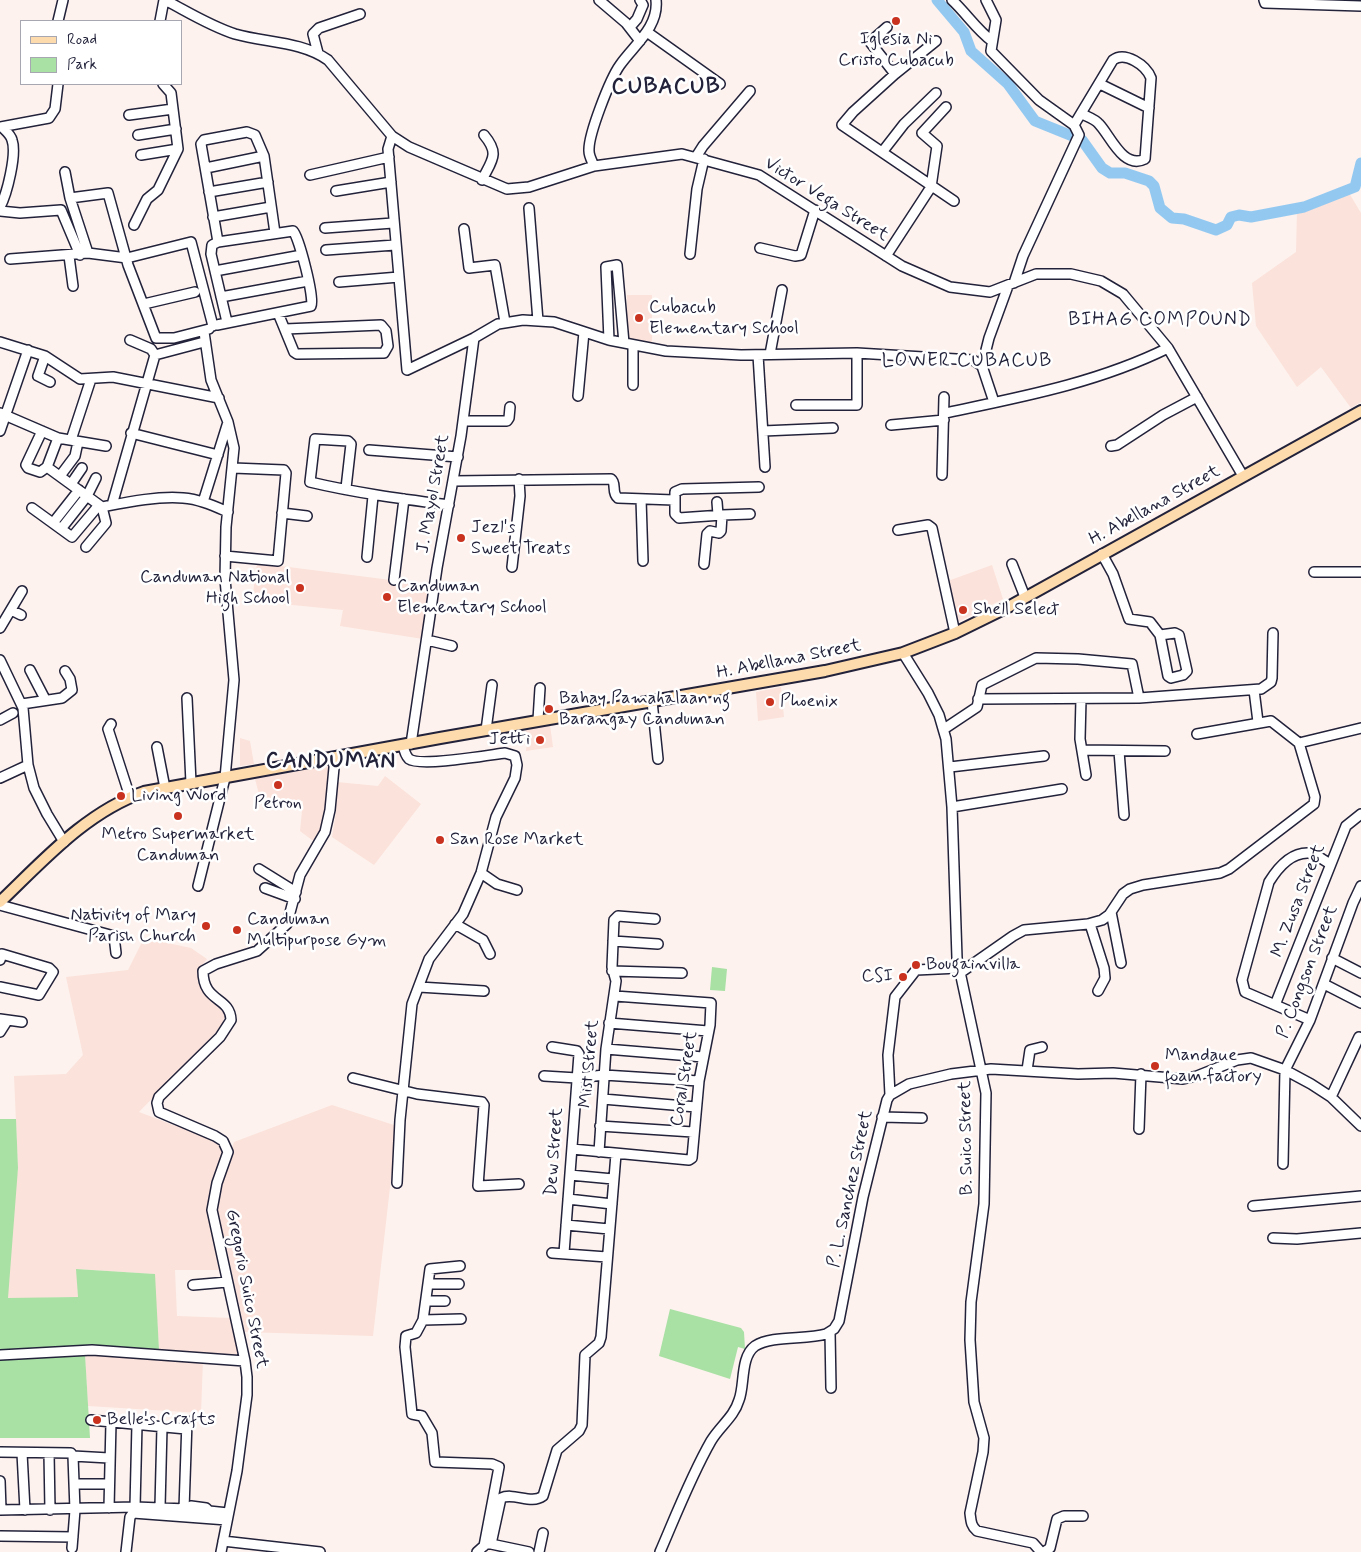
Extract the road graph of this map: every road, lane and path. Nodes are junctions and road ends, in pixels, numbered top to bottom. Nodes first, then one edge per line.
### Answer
1 (63, 0) edge
2 (165, 0) edge
3 (599, 0) edge
4 (640, 0) edge
5 (656, 0) edge
6 (952, 0) edge
7 (986, 0) edge
8 (1264, 0) edge
9 (1361, 6) edge
10 (360, 14) dead end
11 (58, 20) edge
12 (160, 20) edge
13 (887, 27) dead end
14 (631, 28) junction
15 (644, 36) junction
16 (936, 41) dead end
17 (992, 41) junction
18 (318, 53) junction
19 (895, 74) junction
20 (720, 84) dead end
21 (1100, 84) junction
22 (58, 85) edge
23 (163, 85) edge
24 (750, 91) dead end
25 (936, 92) dead end
26 (946, 107) dead end
27 (1149, 108) junction
28 (173, 109) junction
29 (1082, 114) junction
30 (130, 115) dead end
31 (1074, 125) junction
32 (1, 127) edge
33 (176, 129) junction
34 (138, 134) dead end
35 (484, 135) dead end
36 (392, 136) junction
37 (178, 149) junction
38 (883, 151) junction
39 (141, 155) dead end
40 (264, 156) junction
41 (389, 157) junction
42 (700, 158) junction
43 (594, 166) junction
44 (206, 168) junction
45 (65, 172) dead end
46 (310, 175) dead end
47 (482, 180) junction
48 (268, 182) junction
49 (390, 182) junction
50 (931, 187) junction
51 (336, 191) dead end
52 (209, 192) junction
53 (70, 198) junction
54 (954, 201) dead end
55 (0, 207) edge
56 (271, 207) junction
57 (529, 208) dead end
58 (815, 210) junction
59 (0, 211) edge
60 (213, 217) junction
61 (393, 223) junction
62 (134, 225) dead end
63 (324, 228) dead end
64 (464, 229) dead end
65 (275, 233) junction
66 (218, 242) junction
67 (395, 245) junction
68 (760, 248) dead end
69 (326, 250) dead end
70 (84, 254) junction
71 (690, 254) dead end
72 (302, 255) junction
73 (69, 256) junction
74 (886, 256) junction
75 (127, 258) junction
76 (10, 259) dead end
77 (215, 271) junction
78 (399, 276) junction
79 (308, 280) junction
80 (340, 282) dead end
81 (1011, 285) junction
82 (73, 286) dead end
83 (782, 290) dead end
84 (194, 292) dead end
85 (221, 297) junction
86 (144, 304) junction
87 (278, 313) junction
88 (538, 321) junction
89 (505, 322) junction
90 (220, 324) junction
91 (284, 329) junction
92 (204, 332) junction
93 (584, 332) junction
94 (474, 338) junction
95 (130, 340) dead end
96 (609, 340) junction
97 (0, 342) edge
98 (204, 342) junction
99 (628, 344) junction
100 (1168, 348) junction
101 (28, 350) junction
102 (857, 353) junction
103 (770, 354) junction
104 (155, 355) junction
105 (758, 355) junction
106 (45, 356) junction
107 (982, 366) junction
108 (91, 379) junction
109 (50, 382) dead end
110 (148, 385) junction
111 (633, 386) dead end
112 (578, 396) dead end
113 (944, 397) dead end
114 (1197, 397) junction
115 (219, 398) junction
116 (994, 402) junction
117 (796, 405) dead end
118 (510, 407) dead end
119 (1361, 411) edge
120 (3, 414) edge
121 (944, 416) junction
122 (464, 421) junction
123 (228, 422) junction
124 (891, 425) dead end
125 (833, 428) dead end
126 (0, 429) edge
127 (42, 431) junction
128 (763, 431) junction
129 (131, 433) junction
130 (58, 438) junction
131 (75, 441) junction
132 (106, 446) dead end
133 (1111, 446) dead end
134 (369, 450) dead end
135 (218, 455) junction
136 (458, 457) junction
137 (47, 466) junction
138 (765, 467) dead end
139 (82, 468) dead end
140 (233, 468) junction
141 (942, 475) dead end
142 (60, 476) junction
143 (1243, 476) junction
144 (96, 478) dead end
145 (519, 479) junction
146 (454, 480) junction
147 (71, 484) junction
148 (759, 487) dead end
149 (346, 488) junction
150 (83, 493) junction
151 (373, 496) junction
152 (404, 499) junction
153 (641, 500) junction
154 (674, 500) junction
155 (203, 502) junction
156 (717, 502) dead end
157 (112, 505) junction
158 (449, 505) junction
159 (101, 506) junction
160 (32, 508) dead end
161 (228, 512) junction
162 (282, 513) junction
163 (750, 514) dead end
164 (720, 515) junction
165 (308, 516) dead end
166 (57, 526) junction
167 (898, 530) dead end
168 (86, 547) dead end
169 (1102, 554) junction
170 (225, 556) junction
171 (367, 557) dead end
172 (643, 561) dead end
173 (704, 564) dead end
174 (1012, 564) dead end
175 (512, 568) dead end
176 (1314, 572) dead end
177 (1361, 572) edge
178 (394, 580) dead end
179 (22, 591) dead end
180 (1025, 597) junction
181 (11, 610) junction
182 (21, 615) dead end
183 (0, 628) edge
184 (955, 633) junction
185 (1273, 633) dead end
186 (1160, 635) junction
187 (427, 640) junction
188 (452, 646) dead end
189 (903, 652) junction
190 (0, 660) edge
191 (30, 670) dead end
192 (65, 671) dead end
193 (492, 685) dead end
194 (540, 688) dead end
195 (1254, 690) junction
196 (187, 698) dead end
197 (1139, 698) junction
198 (45, 699) junction
199 (978, 699) junction
200 (1081, 699) junction
201 (652, 701) junction
202 (22, 704) junction
203 (13, 713) dead end
204 (0, 720) edge
205 (538, 720) junction
206 (1258, 722) junction
207 (112, 724) dead end
208 (1361, 728) edge
209 (944, 729) junction
210 (486, 730) junction
211 (1197, 734) dead end
212 (1299, 743) junction
213 (407, 744) junction
214 (157, 746) dead end
215 (1082, 750) junction
216 (1119, 751) junction
217 (1165, 751) dead end
218 (1044, 756) dead end
219 (336, 757) junction
220 (658, 759) dead end
221 (28, 766) junction
222 (950, 767) junction
223 (1086, 775) dead end
224 (0, 778) edge
225 (225, 778) junction
226 (191, 783) junction
227 (165, 788) junction
228 (1062, 789) dead end
229 (130, 797) junction
230 (952, 807) junction
231 (1361, 814) edge
232 (1124, 815) dead end
233 (64, 842) junction
234 (1330, 864) junction
235 (259, 869) dead end
236 (481, 873) junction
237 (198, 886) dead end
238 (1361, 886) edge
239 (266, 888) dead end
240 (517, 890) dead end
241 (296, 896) junction
242 (0, 903) edge
243 (1111, 912) junction
244 (655, 919) dead end
245 (455, 924) junction
246 (1090, 924) junction
247 (613, 941) junction
248 (658, 944) dead end
249 (116, 953) dead end
250 (490, 954) dead end
251 (1, 956) edge
252 (1332, 958) junction
253 (1121, 963) dead end
254 (612, 971) junction
255 (959, 971) junction
256 (682, 973) dead end
257 (1361, 973) edge
258 (1324, 984) junction
259 (0, 987) edge
260 (418, 987) junction
261 (1098, 990) dead end
262 (484, 991) dead end
263 (615, 996) junction
264 (1361, 1003) edge
265 (1275, 1005) junction
266 (4, 1020) edge
267 (1310, 1020) junction
268 (22, 1022) dead end
269 (609, 1023) junction
270 (708, 1031) junction
271 (0, 1032) edge
272 (1359, 1038) dead end
273 (552, 1047) dead end
274 (1042, 1048) dead end
275 (606, 1049) junction
276 (703, 1057) junction
277 (982, 1070) junction
278 (1027, 1070) junction
279 (1285, 1070) junction
280 (1141, 1074) junction
281 (604, 1075) junction
282 (544, 1076) dead end
283 (353, 1078) dead end
284 (577, 1078) junction
285 (699, 1081) junction
286 (403, 1091) junction
287 (890, 1095) junction
288 (1330, 1097) junction
289 (603, 1099) junction
290 (696, 1107) junction
291 (882, 1117) junction
292 (922, 1118) dead end
293 (600, 1126) junction
294 (1361, 1126) edge
295 (1139, 1129) dead end
296 (693, 1132) junction
297 (572, 1149) junction
298 (599, 1152) junction
299 (616, 1154) junction
300 (1283, 1164) dead end
301 (570, 1175) junction
302 (613, 1179) junction
303 (397, 1183) dead end
304 (519, 1184) dead end
305 (1361, 1196) edge
306 (568, 1199) junction
307 (612, 1204) junction
308 (1253, 1206) dead end
309 (566, 1225) junction
310 (609, 1229) junction
311 (1361, 1233) edge
312 (1273, 1238) dead end
313 (552, 1253) dead end
314 (564, 1253) junction
315 (607, 1261) junction
316 (460, 1266) dead end
317 (228, 1282) junction
318 (429, 1284) junction
319 (459, 1284) dead end
320 (193, 1285) dead end
321 (426, 1301) junction
322 (445, 1301) dead end
323 (461, 1319) dead end
324 (423, 1320) junction
325 (830, 1332) junction
326 (0, 1354) edge
327 (246, 1361) junction
328 (831, 1388) dead end
329 (91, 1420) dead end
330 (111, 1422) junction
331 (137, 1424) junction
332 (162, 1427) junction
333 (0, 1452) edge
334 (22, 1453) junction
335 (49, 1453) junction
336 (74, 1456) junction
337 (109, 1458) junction
338 (0, 1480) edge
339 (74, 1484) junction
340 (109, 1484) junction
341 (135, 1507) junction
342 (109, 1508) junction
343 (160, 1508) junction
344 (185, 1509) junction
345 (1, 1510) edge
346 (25, 1510) junction
347 (50, 1510) junction
348 (75, 1510) junction
349 (1082, 1516) dead end
350 (228, 1517) junction
351 (543, 1533) dead end
352 (0, 1536) edge
353 (73, 1538) junction
354 (223, 1541) junction
355 (484, 1547) edge
356 (72, 1548) dead end
357 (126, 1552) edge
358 (221, 1552) edge
359 (320, 1552) edge
360 (529, 1552) edge
361 (539, 1552) edge
362 (660, 1552) edge
363 (1043, 1552) edge

1 - 11 street
2 - 12 street
2 - 18 street, Victor Vega Street
3 - 14 street
4 - 14 street
5 - 15 street
6 - 17 street
7 - 17 street
8 - 9 street
10 - 18 street
13 - 19 street
14 - 15 street
15 - 20 street
15 - 43 street
16 - 19 street
17 - 31 street
18 - 36 street, Victor Vega Street
19 - 38 street
21 - 27 street
21 - 27 street
21 - 29 street
22 - 32 street
23 - 28 street
24 - 42 street
25 - 38 street
26 - 50 street
27 - 29 street
28 - 30 street
28 - 33 street
29 - 31 street
31 - 81 street
32 - 55 street
33 - 34 street
33 - 37 street
35 - 47 street
36 - 41 street
36 - 47 street, Victor Vega Street
37 - 39 street
37 - 62 street
38 - 50 street
40 - 44 street
40 - 44 street
40 - 48 street
41 - 46 street
41 - 49 street
42 - 43 street, Victor Vega Street
42 - 58 street, Victor Vega Street
42 - 71 street
43 - 47 street, Victor Vega Street
44 - 52 street
45 - 53 street
48 - 52 street
48 - 56 street
49 - 51 street
49 - 61 street
50 - 54 street
50 - 74 street
52 - 60 street
53 - 70 street
53 - 75 street
56 - 60 street
56 - 65 street
57 - 88 street
58 - 68 street
58 - 74 street, Victor Vega Street
59 - 70 street
60 - 66 street
61 - 63 street
61 - 67 street
64 - 89 street
65 - 66 street
65 - 72 street
66 - 77 street
67 - 69 street
67 - 78 street
70 - 73 street
70 - 75 street
72 - 77 street
72 - 79 street
73 - 76 street
73 - 82 street
74 - 81 street, Victor Vega Street
75 - 86 street
75 - 90 street
77 - 85 street
78 - 80 street
78 - 94 street
79 - 85 street
79 - 87 street
81 - 100 street, Victor Vega Street
81 - 107 street
83 - 103 street
84 - 86 street
85 - 90 street
86 - 92 street
87 - 90 street
87 - 91 street
88 - 89 street
88 - 93 street
89 - 94 street
90 - 92 street
91 - 91 street
92 - 98 street
93 - 96 street
93 - 112 street
94 - 122 street, J. Mayol Street
95 - 104 street
96 - 99 street
96 - 99 street
97 - 101 street
98 - 104 street
98 - 115 street
99 - 105 street
99 - 111 street
100 - 114 street, Victor Vega Street
100 - 116 street
101 - 106 street
101 - 120 street
102 - 103 street
102 - 107 street
102 - 117 street
103 - 105 street
104 - 110 street
105 - 128 street
106 - 108 street
106 - 109 street
107 - 116 street
108 - 110 street
108 - 131 street
110 - 115 street
110 - 129 street
113 - 121 street
114 - 133 street
114 - 143 street, Victor Vega Street
115 - 123 street
116 - 121 street
118 - 122 street
119 - 143 main road, H. Abellana Street
120 - 126 street
120 - 127 street
121 - 124 street
121 - 141 street
122 - 136 street, J. Mayol Street
123 - 135 street
123 - 140 street
125 - 128 street
127 - 130 street
127 - 137 street
128 - 138 street
129 - 135 street
129 - 157 street
130 - 131 street
130 - 137 street
131 - 132 street
131 - 142 street
134 - 136 street
135 - 155 street
136 - 146 street, J. Mayol Street
137 - 142 street
139 - 147 street
140 - 161 street
140 - 162 street
142 - 147 street
143 - 169 main road, H. Abellana Street
144 - 150 street
145 - 146 street
145 - 153 street
145 - 175 street
146 - 158 street, J. Mayol Street
147 - 150 street
148 - 154 street
149 - 149 street
149 - 151 street
150 - 159 street
150 - 166 street
151 - 152 street
151 - 171 street
152 - 158 street
152 - 178 street
153 - 154 street
153 - 172 street
154 - 164 street
155 - 157 street
155 - 161 street
156 - 164 street
157 - 159 street
158 - 187 street, J. Mayol Street
159 - 166 street
159 - 168 street
160 - 166 street
161 - 170 street
162 - 165 street
162 - 170 street
163 - 164 street
164 - 173 street
167 - 184 street
169 - 180 main road, H. Abellana Street
169 - 186 street
170 - 225 street
174 - 180 street
176 - 177 street
179 - 181 street
180 - 184 main road, H. Abellana Street
181 - 182 street
181 - 183 street
184 - 189 main road, H. Abellana Street
185 - 195 street
186 - 186 street
187 - 188 street
187 - 213 street, J. Mayol Street
189 - 201 main road, H. Abellana Street
189 - 209 street, B. Suico Street
190 - 202 street
191 - 198 street
192 - 198 street
193 - 210 street
194 - 205 street
195 - 197 street
195 - 206 street
196 - 226 street
197 - 199 street
197 - 200 street
198 - 202 street
199 - 200 street
199 - 209 street
200 - 215 street
201 - 205 main road, H. Abellana Street
201 - 220 street
202 - 221 street
203 - 204 street
205 - 210 main road, H. Abellana Street
206 - 211 street
206 - 212 street
207 - 229 street
208 - 212 street
209 - 222 street, B. Suico Street
210 - 213 main road, H. Abellana Street
212 - 243 street
213 - 219 main road, H. Abellana Street
213 - 236 street
214 - 227 street
215 - 216 street
215 - 223 street
216 - 217 street
216 - 232 street
218 - 222 street
219 - 225 main road, H. Abellana Street
219 - 241 street, Gregorio Suico Street
221 - 224 street
221 - 233 street
222 - 230 street, B. Suico Street
225 - 226 main road, H. Abellana Street
225 - 237 street
226 - 227 main road, H. Abellana Street
227 - 229 main road, H. Abellana Street
228 - 230 street
229 - 233 main road, H. Abellana Street
230 - 255 street, B. Suico Street
231 - 234 street, M. Zusa Street
233 - 242 main road, H. Abellana Street
234 - 265 street, M. Zusa Street
234 - 265 street
235 - 241 street
236 - 240 street
236 - 245 street
238 - 252 street, P. Congson Street
239 - 241 street
241 - 317 street, Gregorio Suico Street
242 - 249 street
243 - 246 street
243 - 253 street
244 - 247 street
245 - 250 street
245 - 260 street
246 - 255 street
246 - 261 street
247 - 248 street
247 - 254 street
251 - 259 street
252 - 257 street
252 - 258 street, P. Congson Street
254 - 256 street
254 - 263 street, Mist Street
255 - 277 street, B. Suico Street
255 - 287 street
258 - 264 street
258 - 267 street, P. Congson Street
260 - 262 street
260 - 286 street
263 - 269 street, Mist Street
263 - 270 street, Coral Street
265 - 267 street
266 - 268 street
266 - 271 street
267 - 279 street, P. Congson Street
269 - 270 street
269 - 275 street, Mist Street
270 - 276 street, Coral Street
272 - 288 street
273 - 284 street, Dew Street
274 - 278 street
275 - 276 street
275 - 281 street, Mist Street
276 - 285 street, Coral Street
277 - 278 street, P. L. Sanchez Street
277 - 287 street, P. L. Sanchez Street
277 - 363 street, B. Suico Street
278 - 280 street, P. L. Sanchez Street
279 - 280 street, P. L. Sanchez Street
279 - 288 street, P. L. Sanchez Street
279 - 300 street
280 - 295 street
281 - 284 street
281 - 285 street
281 - 289 street, Mist Street
282 - 284 street
283 - 286 street
284 - 297 street, Dew Street
285 - 290 street, Coral Street
286 - 303 street
286 - 304 street
287 - 291 street, P. L. Sanchez Street
288 - 294 street, P. L. Sanchez Street
289 - 290 street
289 - 293 street, Mist Street
290 - 296 street, Coral Street
291 - 292 street
291 - 325 street, P. L. Sanchez Street
293 - 296 street
293 - 298 street, Mist Street
296 - 299 street, Coral Street
297 - 298 street
297 - 301 street, Dew Street
298 - 299 street
299 - 302 street
301 - 302 street
301 - 306 street, Dew Street
302 - 307 street
305 - 308 street
306 - 307 street
306 - 309 street, Dew Street
307 - 310 street
309 - 310 street
309 - 314 street, Dew Street
310 - 315 street
311 - 312 street
313 - 314 street
314 - 315 street
315 - 355 street
316 - 318 street
317 - 320 street
317 - 327 street, Gregorio Suico Street
318 - 319 street
318 - 321 street
321 - 322 street
321 - 324 street
323 - 324 street
324 - 355 street
325 - 328 street
325 - 362 street
326 - 327 street
327 - 350 street, Gregorio Suico Street
329 - 330 street
330 - 331 street
330 - 337 street
331 - 332 street
331 - 341 street
332 - 343 street
332 - 344 street
333 - 334 street
334 - 335 street
334 - 346 street
335 - 336 street
335 - 347 street
336 - 337 street
336 - 339 street
337 - 340 street
338 - 345 street
339 - 340 street
339 - 348 street
340 - 342 street
341 - 342 street
341 - 343 street
342 - 348 street
343 - 344 street
344 - 350 street
345 - 346 street
346 - 347 street
347 - 348 street
348 - 353 street
349 - 363 street
350 - 354 street, Gregorio Suico Street
350 - 357 street
351 - 361 street
352 - 353 street
353 - 356 street
354 - 358 street, Gregorio Suico Street
354 - 359 street
355 - 360 street

